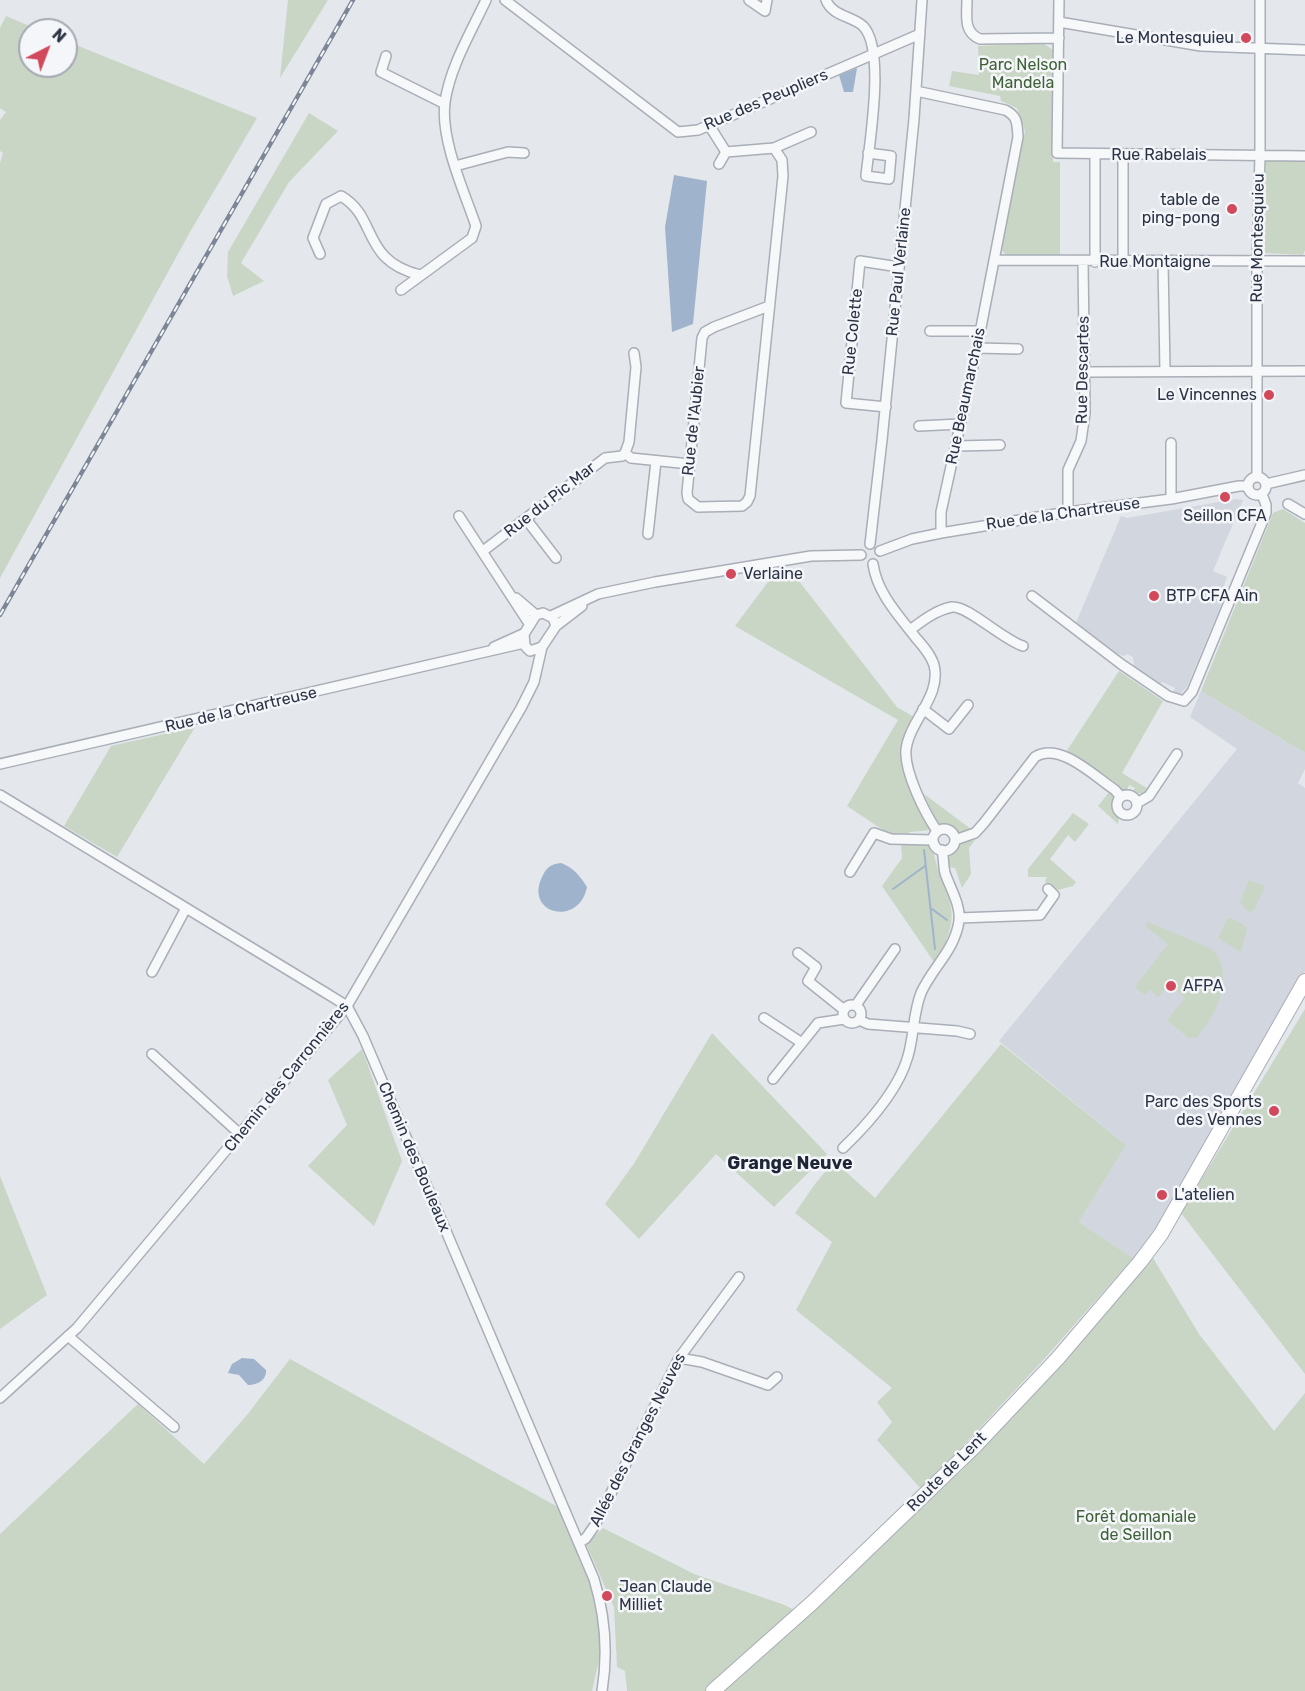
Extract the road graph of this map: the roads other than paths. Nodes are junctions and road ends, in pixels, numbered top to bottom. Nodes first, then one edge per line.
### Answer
1 (486, 0) edge
2 (505, 0) edge
3 (749, 0) edge
4 (767, 0) edge
5 (826, 0) edge
6 (922, 0) edge
7 (967, 0) edge
8 (1059, 0) edge
9 (1260, 0) edge
10 (1059, 22) junction
11 (920, 34) junction
12 (1059, 38) junction
13 (1260, 49) junction
14 (1305, 50) edge
15 (873, 54) junction
16 (386, 56) dead end
17 (916, 91) junction
18 (445, 104) junction
19 (709, 125) junction
20 (811, 132) dead end
21 (774, 148) junction
22 (726, 152) junction
23 (524, 153) dead end
24 (868, 153) dead end
25 (1095, 155) junction
26 (1123, 155) junction
27 (1260, 156) junction
28 (1305, 156) edge
29 (718, 164) dead end
30 (456, 166) junction
31 (320, 254) dead end
32 (994, 260) junction
33 (1257, 261) junction
34 (1305, 261) edge
35 (1083, 262) junction
36 (1095, 262) junction
37 (1123, 262) junction
38 (1163, 262) junction
39 (899, 267) junction
40 (420, 275) junction
41 (401, 290) dead end
42 (769, 306) junction
43 (930, 331) dead end
44 (980, 331) junction
45 (977, 348) junction
46 (1018, 349) dead end
47 (634, 353) dead end
48 (1165, 371) junction
49 (1256, 371) junction
50 (1305, 371) edge
51 (1086, 372) junction
52 (886, 407) junction
53 (960, 424) junction
54 (919, 426) dead end
55 (1171, 443) dead end
56 (1000, 445) dead end
57 (956, 446) junction
58 (625, 453) junction
59 (656, 461) junction
60 (690, 464) junction
61 (1305, 475) edge
62 (1257, 477) junction
63 (1266, 484) junction
64 (1248, 486) junction
65 (1262, 495) junction
66 (1171, 499) junction
67 (1288, 504) dead end
68 (1068, 512) junction
69 (1305, 514) edge
70 (459, 516) dead end
71 (526, 519) junction
72 (942, 533) junction
73 (648, 534) dead end
74 (870, 544) junction
75 (483, 551) junction
76 (880, 551) junction
77 (861, 555) junction
78 (556, 558) dead end
79 (873, 564) junction
80 (507, 591) junction
81 (598, 594) junction
82 (1032, 596) dead end
83 (536, 615) junction
84 (551, 616) junction
85 (556, 626) junction
86 (910, 630) junction
87 (527, 634) junction
88 (1023, 646) dead end
89 (537, 649) junction
90 (968, 705) dead end
91 (923, 709) junction
92 (1177, 754) dead end
93 (0, 764) edge
94 (0, 795) edge
95 (1121, 797) junction
96 (1137, 803) junction
97 (1127, 814) junction
98 (1124, 825) dead end
99 (935, 835) junction
100 (955, 840) junction
101 (942, 850) junction
102 (850, 872) dead end
103 (1048, 890) dead end
104 (186, 908) junction
105 (959, 918) junction
106 (895, 949) dead end
107 (798, 953) dead end
108 (152, 972) dead end
109 (1305, 981) edge
110 (856, 1005) junction
111 (347, 1006) junction
112 (844, 1014) junction
113 (764, 1018) dead end
114 (859, 1020) junction
115 (914, 1029) junction
116 (970, 1034) dead end
117 (802, 1043) junction
118 (152, 1054) dead end
119 (773, 1079) dead end
120 (241, 1135) junction
121 (843, 1148) dead end
122 (739, 1277) dead end
123 (68, 1336) junction
124 (679, 1358) junction
125 (777, 1377) dead end
126 (0, 1398) edge
127 (174, 1427) dead end
128 (579, 1543) junction
129 (602, 1691) edge
130 (713, 1691) edge

1 - 18 street
2 - 19 street, Rue des Peupliers
3 - 4 street
5 - 15 street
6 - 11 street, Rue Paul Verlaine
7 - 12 street
8 - 10 street
9 - 13 street, Rue Montesquieu
10 - 12 street
10 - 13 street
11 - 15 street, Rue des Peupliers
11 - 17 street, Rue Paul Verlaine
12 - 25 street, Rue Rabelais
13 - 14 street
13 - 27 street, Rue Montesquieu
15 - 19 street, Rue des Peupliers
15 - 24 street
16 - 18 street
17 - 32 street, Rue Beaumarchais
17 - 39 street, Rue Paul Verlaine
18 - 30 street
19 - 22 street
20 - 21 street
21 - 22 street
21 - 42 street, Rue de l'Aubier
22 - 29 street
23 - 30 street
25 - 26 street, Rue Rabelais
25 - 36 street
26 - 27 street, Rue Rabelais
26 - 37 street
27 - 28 street, Rue Rabelais
27 - 33 street, Rue Montesquieu
30 - 40 street
31 - 40 street
32 - 35 street, Rue Montaigne
32 - 44 street, Rue Beaumarchais
33 - 34 street, Rue Montaigne
33 - 38 street, Rue Montaigne
33 - 49 street, Rue Montesquieu
35 - 36 street, Rue Montaigne
35 - 51 street, Rue Descartes
36 - 37 street, Rue Montaigne
37 - 38 street, Rue Montaigne
38 - 48 street
39 - 52 street, Rue Paul Verlaine
39 - 52 street, Rue Colette
40 - 41 street
42 - 60 street, Rue de l'Aubier
42 - 60 street, Rue de l'Aubier
43 - 44 street
44 - 45 street, Rue Beaumarchais
45 - 46 street
45 - 53 street, Rue Beaumarchais
47 - 58 street
48 - 49 street
48 - 51 street
49 - 50 street
49 - 62 street, Rue Montesquieu
51 - 68 street, Rue Descartes
52 - 74 street, Rue Paul Verlaine
53 - 54 street
53 - 57 street, Rue Beaumarchais
55 - 66 street
56 - 57 street
57 - 72 street, Rue Beaumarchais
58 - 59 street
58 - 71 street, Rue du Pic Mar
59 - 60 street
59 - 73 street
61 - 63 street
62 - 63 street
62 - 64 street
63 - 65 street
64 - 65 street
64 - 66 street, Rue de la Chartreuse
65 - 82 street
66 - 68 street, Rue de la Chartreuse
67 - 69 street
68 - 72 street, Rue de la Chartreuse
70 - 75 street
71 - 75 street, Rue du Pic Mar
71 - 78 street
72 - 76 street, Rue de la Chartreuse
74 - 76 street
74 - 77 street
75 - 80 street
76 - 79 street
77 - 79 street
77 - 81 street
79 - 86 street
80 - 83 street
80 - 87 street
81 - 84 street
81 - 85 street
83 - 84 street
83 - 87 street
84 - 85 street
85 - 89 street
86 - 88 street
86 - 91 street
87 - 89 street
87 - 93 street, Rue de la Chartreuse
89 - 111 street, Chemin des Carronnières
90 - 91 street
91 - 99 street
92 - 96 street
94 - 104 street
95 - 96 street
95 - 97 street
95 - 100 street
96 - 97 street
97 - 98 street
99 - 100 street
99 - 101 street
99 - 102 street
100 - 101 street
101 - 105 street
103 - 105 street
104 - 108 street
104 - 111 street
105 - 115 street
106 - 110 street
107 - 112 street
109 - 130 street, Route de Lent
110 - 112 street
110 - 114 street
111 - 120 street, Chemin des Carronnières
111 - 128 street, Chemin des Bouleaux
112 - 114 street
112 - 117 street
113 - 117 street
114 - 115 street
115 - 116 street
115 - 121 street
117 - 119 street
118 - 120 street
120 - 123 street, Chemin des Carronnières
122 - 124 street, Allée des Granges Neuves
123 - 126 street, Chemin des Carronnières
123 - 127 street
124 - 125 street
124 - 128 street, Allée des Granges Neuves
128 - 129 street, Chemin des Bouleaux

